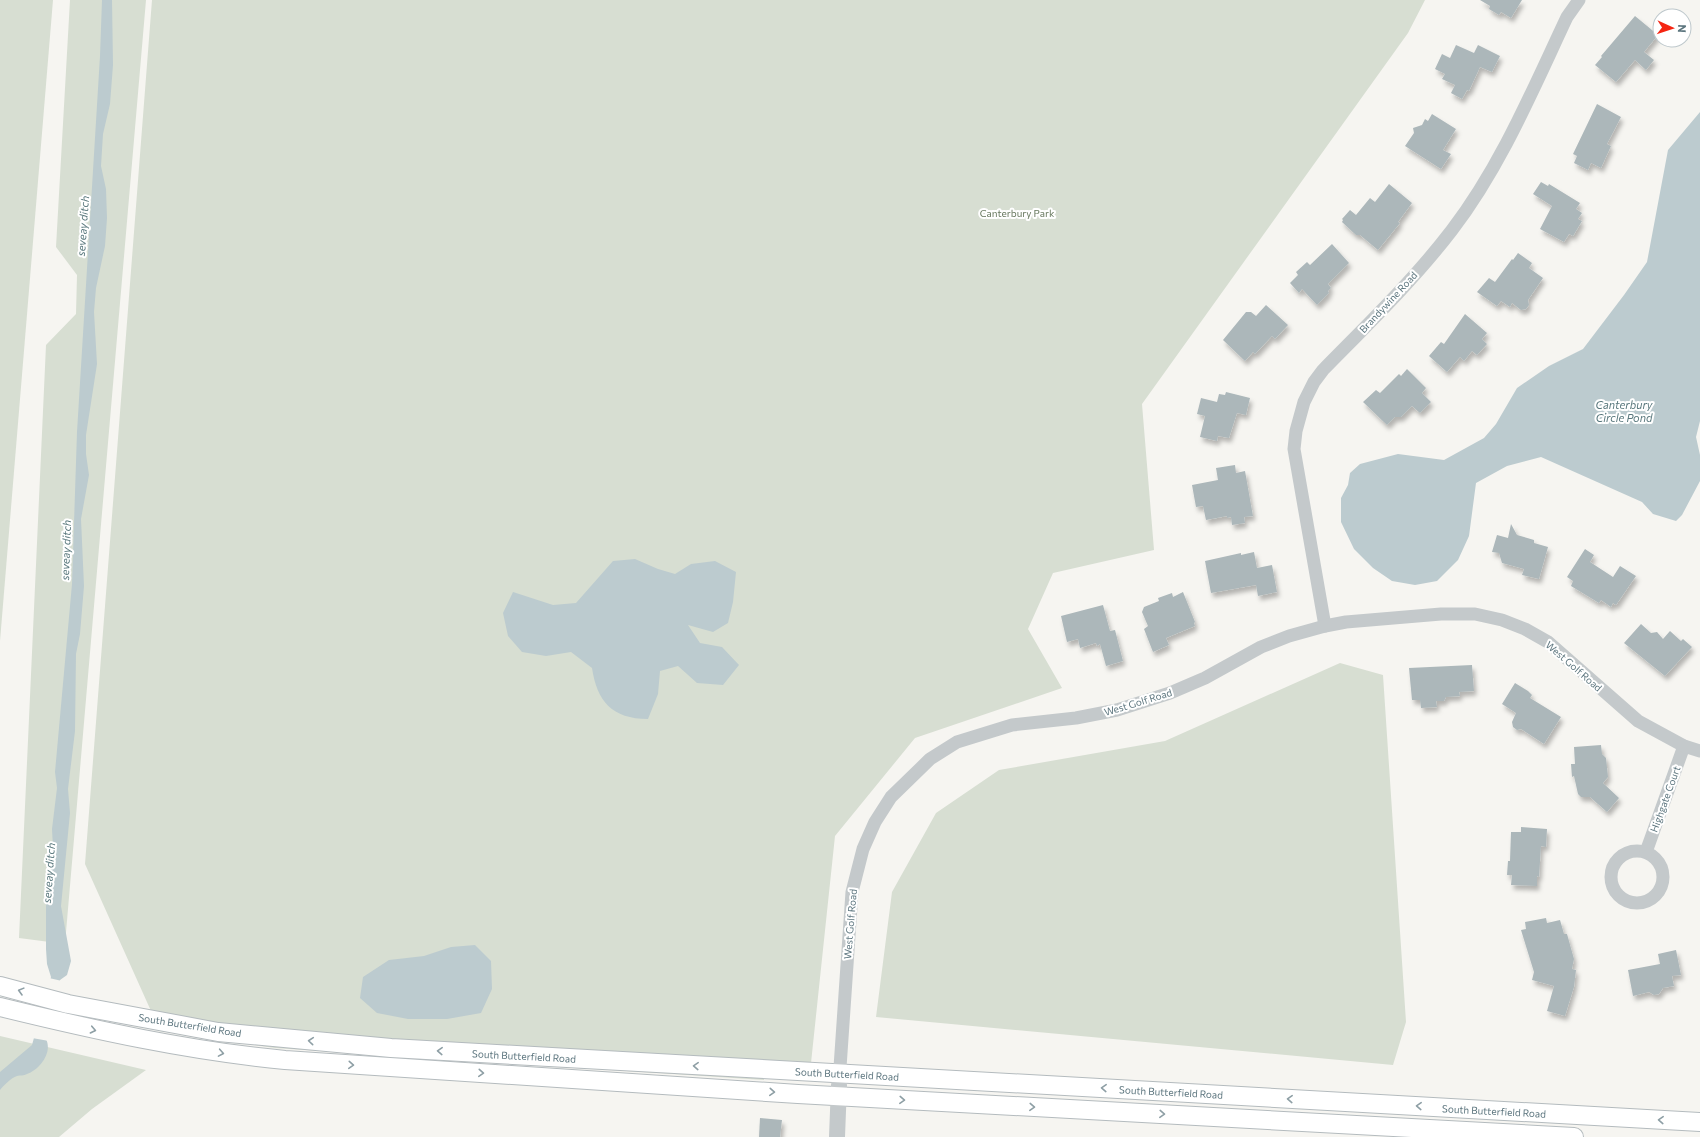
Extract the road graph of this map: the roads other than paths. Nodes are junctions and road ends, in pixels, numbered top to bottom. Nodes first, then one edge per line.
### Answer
1 (1579, 0) edge
2 (1325, 626) junction
3 (1684, 746) junction
4 (1700, 751) edge
5 (1646, 852) junction
6 (0, 986) edge
7 (0, 1008) edge
8 (839, 1085) junction
9 (1700, 1122) edge
10 (837, 1137) edge
11 (1574, 1137) edge

1 - 2 street, Brandywine Road
2 - 3 street, West Golf Road
2 - 8 street, West Golf Road
3 - 4 street, West Golf Road
3 - 5 street, Highgate Court
5 - 5 street
8 -> 6 main road, South Butterfield Road
7 -> 8 main road, South Butterfield Road
9 -> 8 main road, South Butterfield Road
8 - 10 street, West Golf Road
8 -> 11 main road, South Butterfield Road

